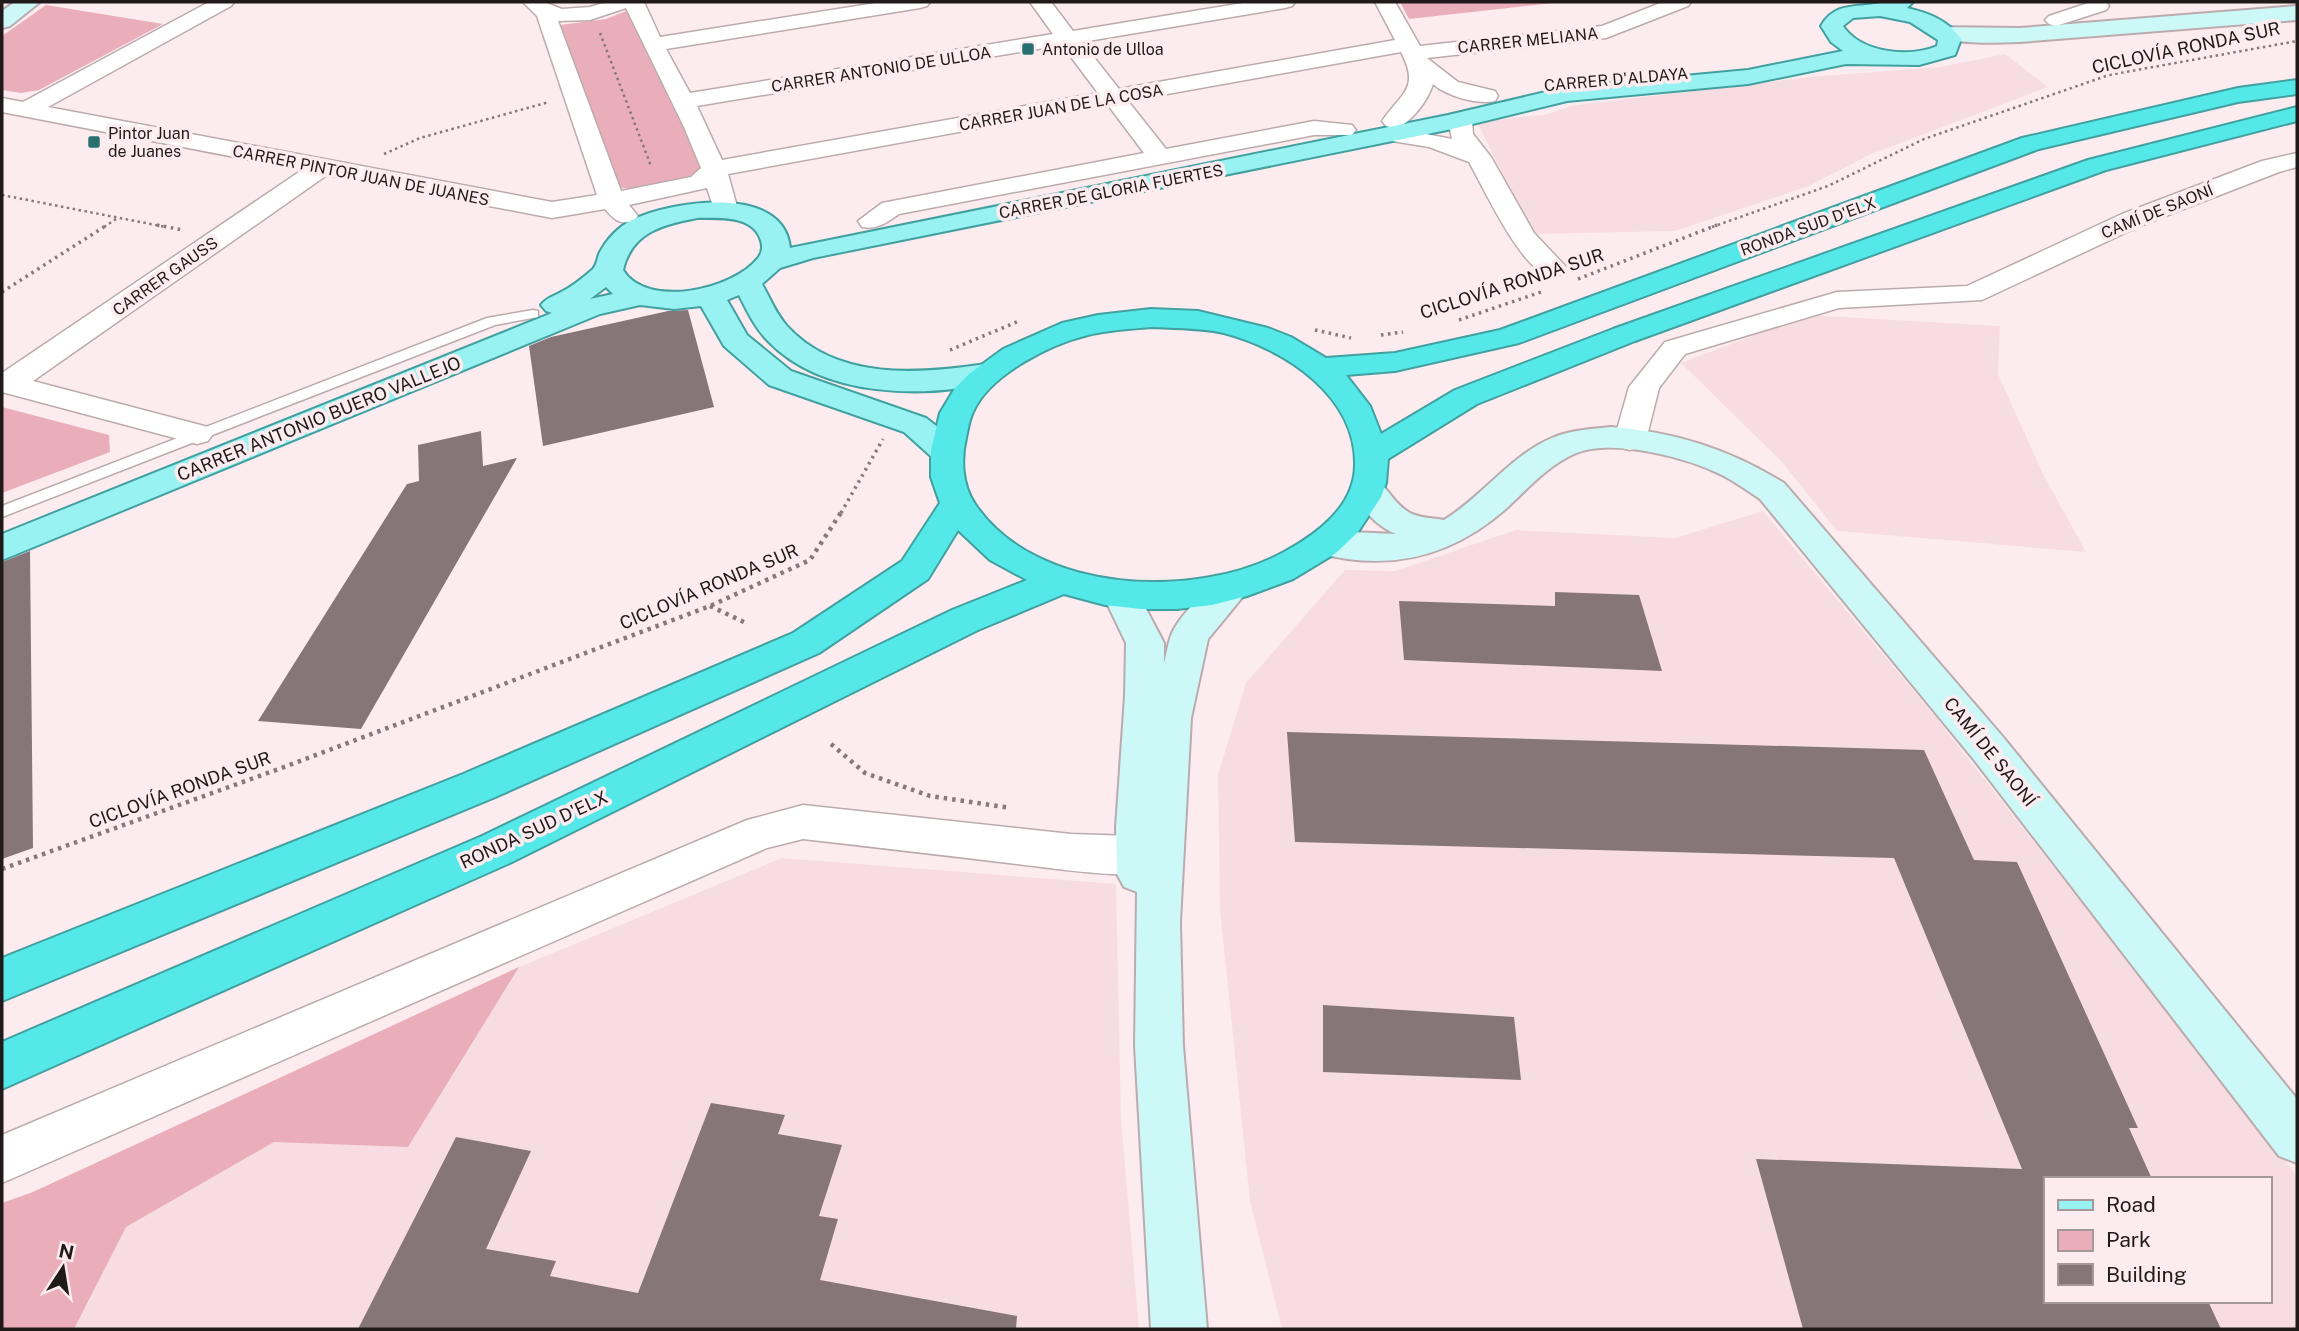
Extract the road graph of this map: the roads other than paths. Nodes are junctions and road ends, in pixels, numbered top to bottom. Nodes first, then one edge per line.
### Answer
1 (29, 2) edge
2 (224, 2) edge
3 (623, 2) edge
4 (634, 2) edge
5 (920, 2) edge
6 (1040, 2) edge
7 (1285, 2) edge
8 (1385, 2) edge
9 (1681, 2) edge
10 (1891, 6) edge
11 (541, 8) edge
12 (1928, 11) edge
13 (2104, 12) edge
14 (2297, 13) edge
15 (2056, 20) dead end
16 (2, 21) edge
17 (2297, 23) edge
18 (1835, 33) junction
19 (1068, 38) junction
20 (1946, 41) junction
21 (654, 44) junction
22 (1412, 52) junction
23 (1880, 56) junction
24 (2297, 87) edge
25 (1487, 96) junction
26 (1113, 98) junction
27 (685, 102) junction
28 (2, 105) edge
29 (27, 109) junction
30 (2297, 114) edge
31 (1456, 121) junction
32 (1394, 128) junction
33 (1344, 130) junction
34 (1158, 156) junction
35 (1479, 157) junction
36 (2297, 160) edge
37 (322, 167) junction
38 (715, 169) junction
39 (611, 199) junction
40 (725, 210) junction
41 (871, 221) junction
42 (773, 231) junction
43 (623, 239) junction
44 (771, 262) junction
45 (610, 270) junction
46 (1557, 280) road end
47 (747, 282) junction
48 (639, 296) junction
49 (710, 296) junction
50 (533, 314) junction
51 (1321, 368) junction
52 (986, 374) junction
53 (5, 383) edge
54 (197, 434) junction
55 (1630, 440) junction
56 (945, 450) junction
57 (1370, 472) junction
58 (957, 503) junction
59 (2, 512) edge
60 (2, 528) edge
61 (1449, 533) junction
62 (1328, 543) junction
63 (2, 548) edge
64 (1060, 581) junction
65 (1232, 588) junction
66 (1121, 595) junction
67 (1150, 856) junction
68 (2, 980) edge
69 (2, 1066) edge
70 (2297, 1138) edge
71 (2, 1159) edge
72 (1179, 1329) edge

1 - 16 main road
2 - 29 street
3 - 11 street
4 - 21 street
5 - 21 street
6 - 19 street
7 - 19 street, CARRER ANTONIO DE ULLOA
8 - 22 street
9 - 22 street, CARRER MELIANA
10 - 12 main road
10 - 18 main road, CARRER D'ALDAYA
11 - 39 street
12 - 20 main road
13 - 14 main road
13 - 15 street
13 - 20 main road
17 - 20 main road
18 - 23 main road
18 - 25 main road, CARRER D'ALDAYA
19 - 26 street
19 - 27 street, CARRER ANTONIO DE ULLOA
20 - 23 main road
21 - 27 street
22 - 25 street
22 - 26 street, CARRER JUAN DE LA COSA
22 - 32 street
23 - 31 main road, CARRER D'ALDAYA
24 - 51 highway, RONDA SUD D'ELX
25 - 32 main road, CARRER D'ALDAYA
26 - 34 street
26 - 38 street, CARRER JUAN DE LA COSA
27 - 38 street
28 - 29 street, CARRER PINTOR JUAN DE JUANES
29 - 37 street, CARRER PINTOR JUAN DE JUANES
30 - 57 highway
31 - 32 main road, CARRER DE GLORIA FUERTES
31 - 35 street
32 - 33 main road, CARRER DE GLORIA FUERTES
32 - 35 street
32 - 44 main road, CARRER DE GLORIA FUERTES
33 - 34 street, CARRER DE GLORIA FUERTES
33 - 41 main road, CARRER DE GLORIA FUERTES
34 - 41 street, CARRER DE GLORIA FUERTES
35 - 46 street
36 - 55 street, CAMÍ DE SAONÍ
37 - 39 street, CARRER PINTOR JUAN DE JUANES
37 - 53 street, CARRER GAUSS
38 - 39 street, CARRER PINTOR JUAN DE JUANES
38 - 40 street
39 - 43 street
40 - 42 main road
40 - 43 main road
41 - 42 main road, CARRER DE GLORIA FUERTES
42 - 44 main road
43 - 45 main road
44 - 47 main road
45 - 48 main road
45 - 50 main road, CARRER ANTONIO BUERO VALLEJO
47 - 49 main road
47 - 52 main road
48 - 49 main road
48 - 63 main road, CARRER ANTONIO BUERO VALLEJO
49 - 56 main road
50 - 54 lane
50 - 60 main road, CARRER ANTONIO BUERO VALLEJO
51 - 52 highway
51 - 57 highway
52 - 56 highway
53 - 54 street
54 - 59 lane
55 - 61 main road, CAMÍ DE SAONÍ
55 - 70 main road, CAMÍ DE SAONÍ
56 - 58 highway
57 - 61 main road
57 - 62 highway
58 - 64 highway
58 - 68 highway
61 - 62 main road
62 - 65 highway
64 - 66 highway
64 - 69 highway, RONDA SUD D'ELX
65 - 66 highway
65 - 67 main road
66 - 67 main road
67 - 71 street
67 - 72 main road

